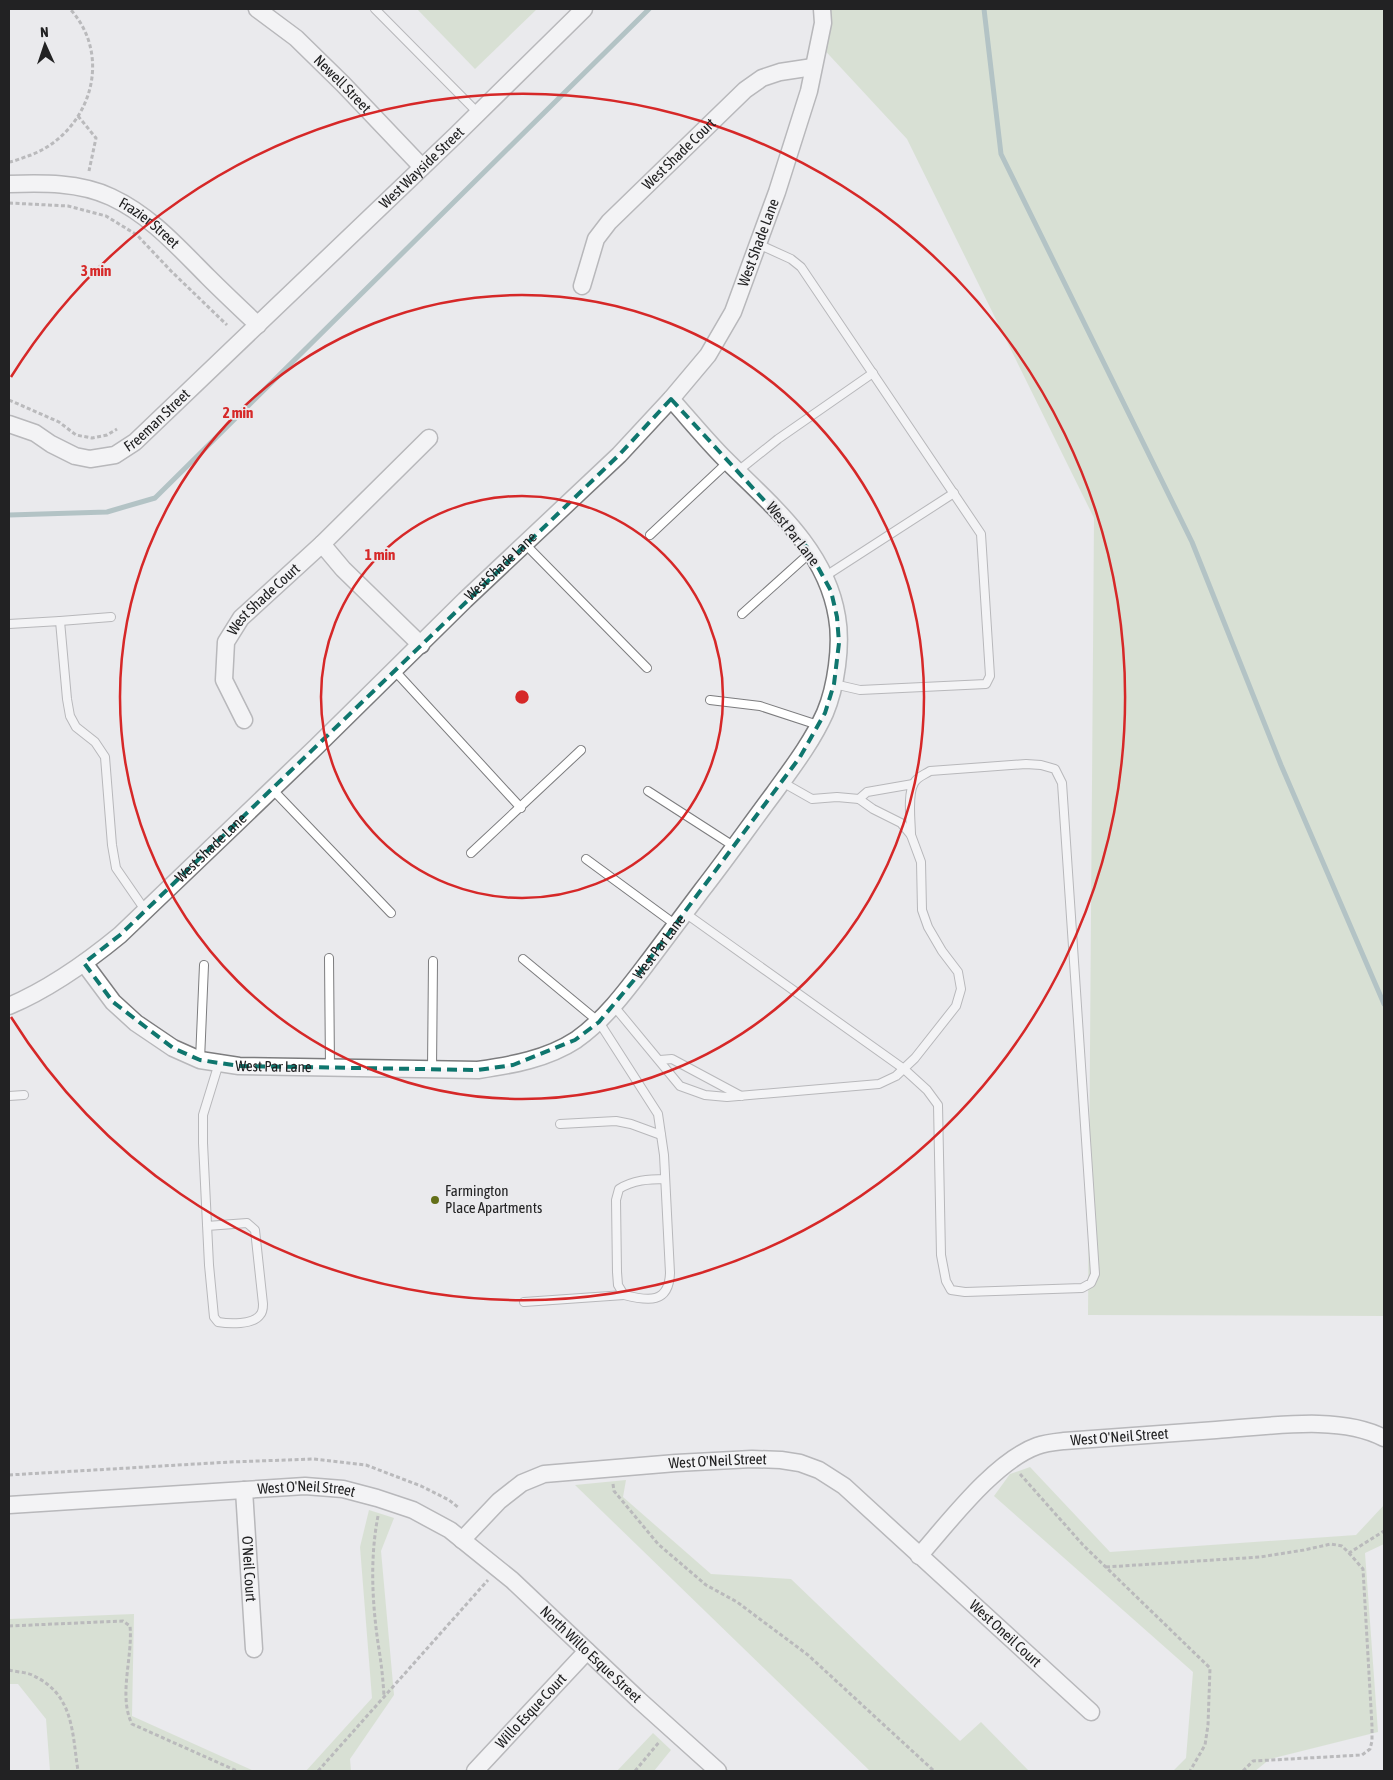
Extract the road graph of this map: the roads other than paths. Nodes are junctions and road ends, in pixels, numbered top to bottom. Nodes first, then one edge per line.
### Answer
1 (257, 9) edge
2 (375, 9) edge
3 (584, 9) edge
4 (822, 9) edge
5 (814, 67) junction
6 (478, 113) junction
7 (422, 167) junction
8 (9, 184) edge
9 (758, 244) junction
10 (582, 286) dead end
11 (258, 325) junction
12 (873, 373) junction
13 (671, 400) junction
14 (9, 424) edge
15 (429, 438) dead end
16 (733, 466) junction
17 (954, 493) junction
18 (650, 535) dead end
19 (322, 544) junction
20 (525, 544) junction
21 (811, 552) junction
22 (824, 577) junction
23 (742, 614) dead end
24 (111, 618) dead end
25 (60, 621) junction
26 (9, 624) edge
27 (420, 644) junction
28 (647, 668) dead end
29 (394, 670) junction
30 (834, 684) junction
31 (710, 700) dead end
32 (244, 720) dead end
33 (818, 724) junction
34 (581, 750) dead end
35 (782, 782) junction
36 (913, 784) junction
37 (272, 789) junction
38 (648, 791) dead end
39 (858, 799) junction
40 (521, 808) junction
41 (912, 835) junction
42 (735, 847) junction
43 (471, 853) dead end
44 (586, 859) dead end
45 (145, 910) junction
46 (391, 913) dead end
47 (681, 919) junction
48 (329, 958) dead end
49 (523, 959) dead end
50 (433, 961) dead end
51 (84, 963) junction
52 (204, 965) dead end
53 (613, 1005) junction
54 (9, 1006) edge
55 (599, 1022) junction
56 (200, 1060) junction
57 (660, 1060) junction
58 (219, 1063) junction
59 (330, 1068) junction
60 (904, 1068) junction
61 (432, 1070) junction
62 (24, 1095) dead end
63 (9, 1096) edge
64 (741, 1096) junction
65 (560, 1124) dead end
66 (661, 1136) junction
67 (665, 1179) junction
68 (207, 1226) junction
69 (624, 1295) junction
70 (524, 1302) dead end
71 (1384, 1438) edge
72 (244, 1490) junction
73 (9, 1505) edge
74 (462, 1540) junction
75 (919, 1556) junction
76 (254, 1649) dead end
77 (587, 1651) junction
78 (1091, 1712) dead end
79 (475, 1771) edge
80 (718, 1771) edge

1 - 7 street, Newell Street
2 - 6 lane
3 - 6 street, West Wayside Street
4 - 5 street, West Shade Lane
5 - 9 street, West Shade Lane
5 - 10 street, West Shade Court
6 - 7 street, West Wayside Street
7 - 11 street, West Wayside Street
8 - 11 street, Frazier Street
9 - 12 lane
9 - 13 street, West Shade Lane
11 - 14 street, Freeman Street
12 - 16 lane
12 - 17 lane
13 - 16 street, West Par Lane
13 - 20 street, West Shade Lane
15 - 19 street, West Shade Court
16 - 18 lane
16 - 21 street, West Par Lane
17 - 22 lane
17 - 30 lane
19 - 27 street
19 - 32 street, West Shade Court
20 - 27 street, West Shade Lane
20 - 28 lane
21 - 22 street, West Par Lane
21 - 23 lane
22 - 30 street, West Par Lane
24 - 25 lane
25 - 26 lane
25 - 45 lane
27 - 29 street, West Shade Lane
29 - 37 street, West Shade Lane
29 - 40 lane
30 - 33 street, West Par Lane
31 - 33 lane
33 - 35 street, West Par Lane
34 - 40 lane
35 - 39 lane
35 - 42 street, West Par Lane
36 - 39 lane
36 - 41 lane
36 - 60 lane
37 - 45 street, West Shade Lane
37 - 46 lane
38 - 42 lane
39 - 41 lane
40 - 43 lane
41 - 60 lane
42 - 47 street, West Par Lane
44 - 47 lane
45 - 51 street, West Shade Lane
47 - 53 street, West Par Lane
47 - 60 lane
48 - 59 lane
49 - 55 lane
50 - 61 lane
51 - 54 street, West Shade Lane
51 - 56 street, West Par Lane
52 - 56 lane
53 - 55 street, West Par Lane
53 - 57 lane
55 - 61 street, West Par Lane
55 - 66 lane
56 - 58 street, West Par Lane
57 - 64 lane
57 - 64 lane
58 - 59 street, West Par Lane
58 - 68 lane
59 - 61 street, West Par Lane
60 - 64 lane
62 - 63 lane
65 - 66 lane
66 - 67 lane
67 - 69 lane
67 - 69 lane
68 - 68 lane
69 - 70 lane
71 - 75 street, West O'Neil Street
72 - 73 street, West O'Neil Street
72 - 74 street, West O'Neil Street
72 - 76 street, O'Neil Court
74 - 75 street, West O'Neil Street
74 - 77 street, North Willo Esque Street
75 - 78 street, West Oneil Court
77 - 79 street, Willo Esque Court
77 - 80 street, North Willo Esque Street

